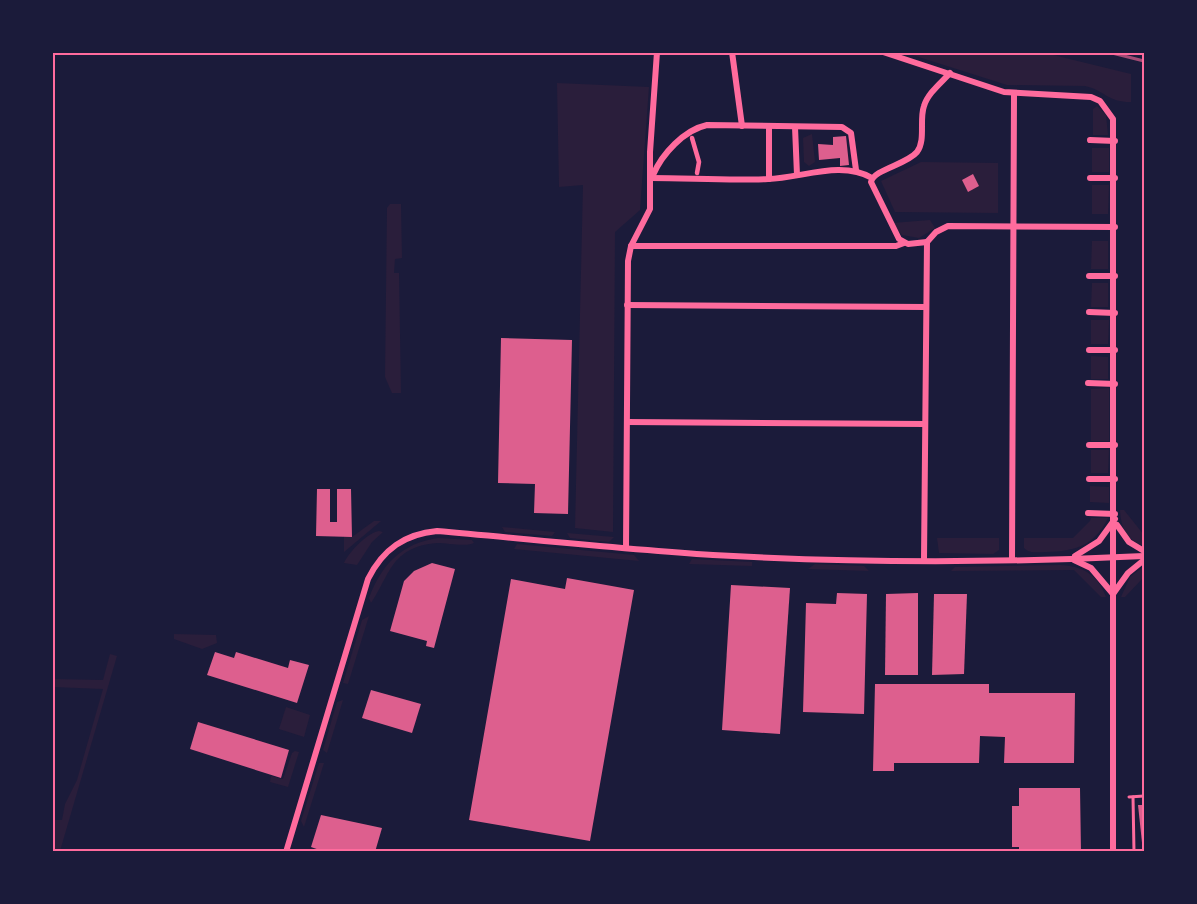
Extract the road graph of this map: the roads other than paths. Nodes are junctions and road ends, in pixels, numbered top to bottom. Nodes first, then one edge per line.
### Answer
1 (657, 52) edge
2 (732, 52) edge
3 (883, 52) edge
4 (950, 73) junction
5 (1014, 94) junction
6 (742, 126) junction
7 (769, 126) junction
8 (795, 127) junction
9 (692, 138) dead end
10 (1090, 140) dead end
11 (1115, 141) junction
12 (856, 170) junction
13 (697, 173) dead end
14 (796, 175) junction
15 (651, 178) junction
16 (872, 178) junction
17 (1090, 178) dead end
18 (1115, 178) junction
19 (769, 179) junction
20 (1014, 226) junction
21 (1115, 227) junction
22 (927, 242) junction
23 (904, 243) junction
24 (631, 246) junction
25 (1089, 276) dead end
26 (1115, 276) junction
27 (627, 304) junction
28 (926, 307) junction
29 (1089, 312) dead end
30 (1115, 313) junction
31 (1089, 350) dead end
32 (1115, 350) junction
33 (1088, 383) dead end
34 (1115, 384) junction
35 (627, 422) junction
36 (926, 424) junction
37 (1089, 445) dead end
38 (1115, 445) junction
39 (1089, 479) dead end
40 (1115, 479) junction
41 (1088, 513) dead end
42 (1115, 516) junction
43 (626, 548) junction
44 (1144, 556) edge
45 (1113, 557) junction
46 (1071, 558) junction
47 (1012, 559) junction
48 (924, 560) junction
49 (1113, 595) junction
50 (1144, 796) edge
51 (285, 852) edge
52 (1113, 852) edge
53 (1134, 852) edge

1 - 15 street
2 - 6 street
3 - 4 street
4 - 5 street
4 - 16 street
5 - 11 street
5 - 20 street
6 - 7 street
6 - 15 street
7 - 8 street
7 - 19 street
8 - 12 street
8 - 14 street
9 - 13 street
10 - 11 street
11 - 18 street
12 - 14 street
12 - 16 street
14 - 19 street
15 - 19 street
15 - 24 street
16 - 23 street
17 - 18 street
18 - 21 street
20 - 21 street
20 - 22 street
20 - 47 street
21 - 26 street
22 - 23 street
22 - 28 street
23 - 24 street
24 - 27 street
25 - 26 street
26 - 30 street
27 - 28 street
27 - 35 street
28 - 36 street
29 - 30 street
30 - 32 street
31 - 32 street
32 - 34 street
33 - 34 street
34 - 38 street
35 - 36 street
35 - 43 street
36 - 48 street
37 - 38 street
38 - 40 street
39 - 40 street
40 - 42 street
41 - 42 street
42 - 44 street
42 - 45 street
42 - 46 street
43 - 48 street
43 - 51 street
44 - 45 street
44 - 49 street
45 - 46 street
45 - 49 street
46 - 47 street
46 - 49 street
47 - 48 street
49 - 52 street
50 - 53 lane

